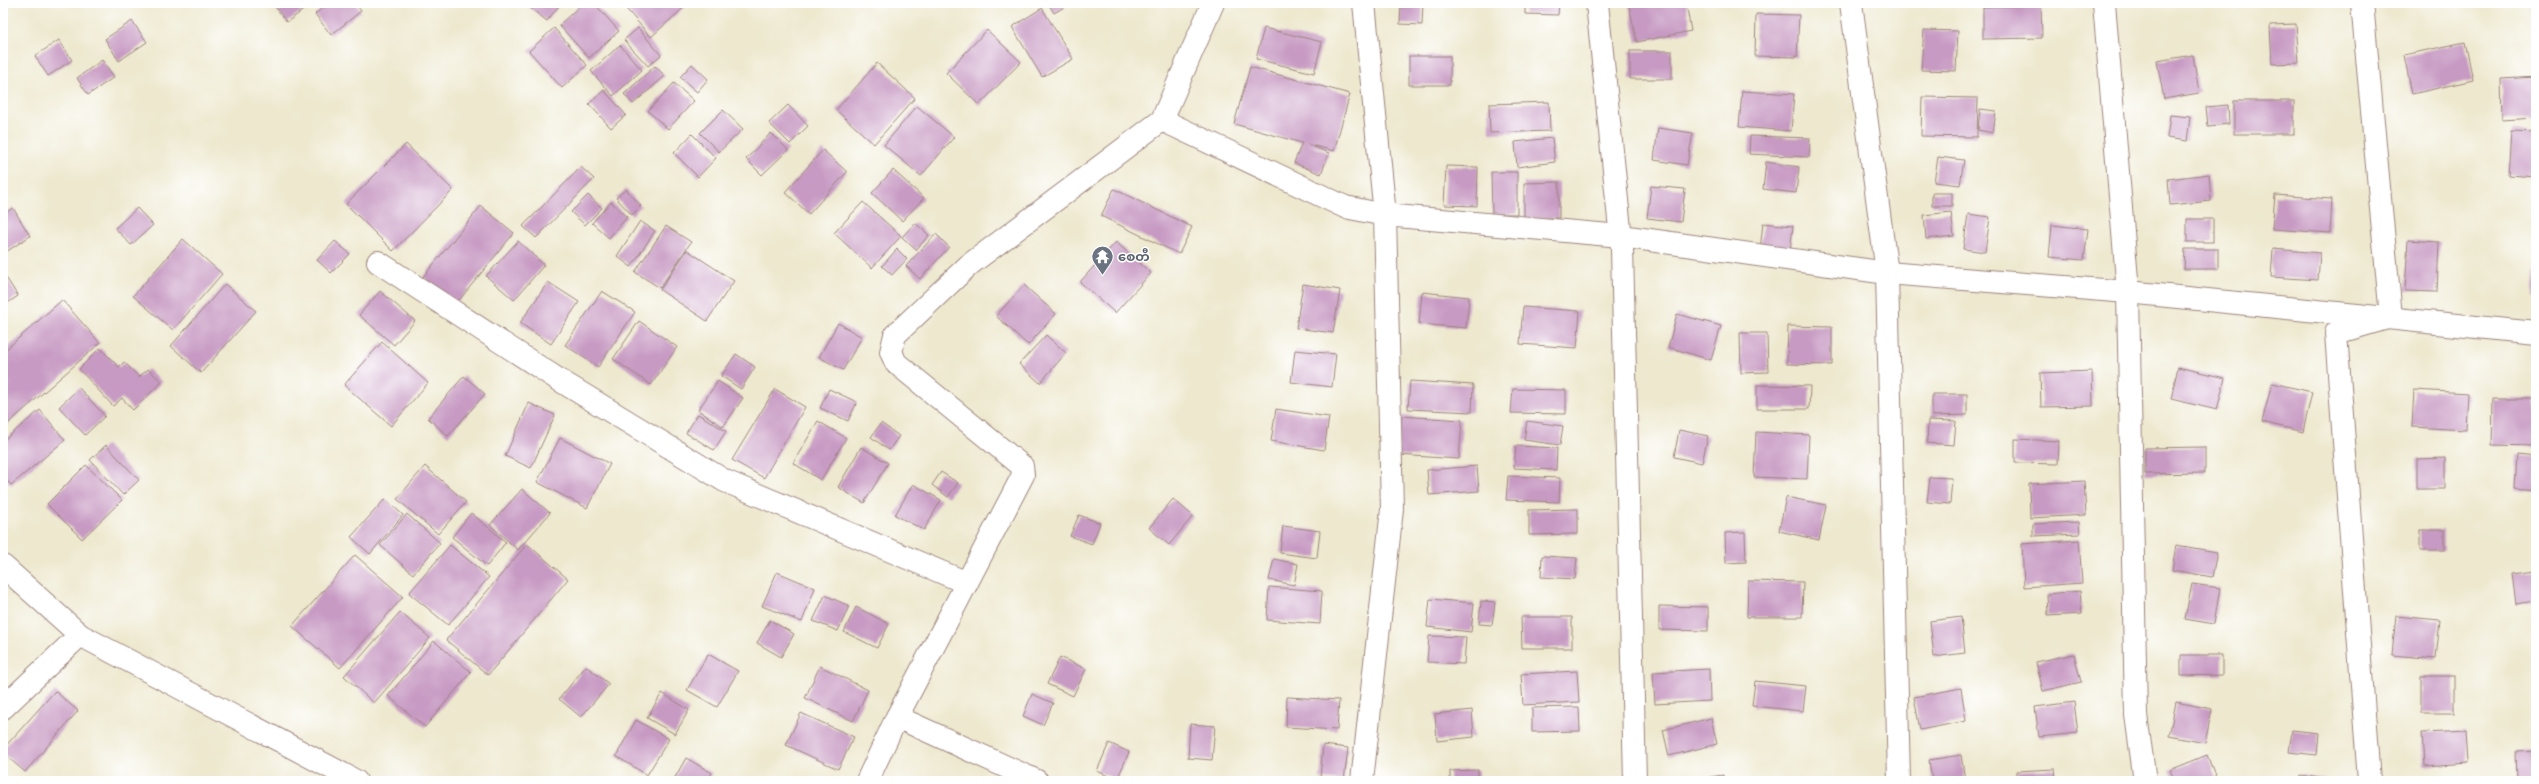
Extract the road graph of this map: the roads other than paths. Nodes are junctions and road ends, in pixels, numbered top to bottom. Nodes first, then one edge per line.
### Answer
1 (1213, 3) edge
2 (1364, 3) edge
3 (1597, 3) edge
4 (1852, 3) edge
5 (2104, 3) edge
6 (2362, 3) edge
7 (1162, 120) junction
8 (1385, 214) junction
9 (1621, 236) junction
10 (378, 262) dead end
11 (1887, 273) junction
12 (2128, 292) junction
13 (2391, 317) junction
14 (2536, 333) edge
15 (3, 566) edge
16 (967, 583) junction
17 (80, 635) junction
18 (3, 708) edge
19 (897, 717) junction
20 (356, 781) edge
21 (867, 781) edge
22 (1036, 781) edge
23 (1362, 781) edge
24 (1635, 781) edge
25 (1899, 781) edge
26 (2145, 781) edge
27 (2369, 781) edge

1 - 7 street
2 - 8 street
3 - 9 street
4 - 11 street
5 - 12 street
6 - 13 street
7 - 8 street
7 - 16 street
8 - 9 street
8 - 23 street
9 - 11 street
9 - 24 street
10 - 16 street
11 - 12 street
11 - 25 street
12 - 13 street
12 - 26 street
13 - 14 street
13 - 27 street
15 - 17 street
16 - 19 street
17 - 18 street
17 - 20 street
19 - 21 street
19 - 22 street

